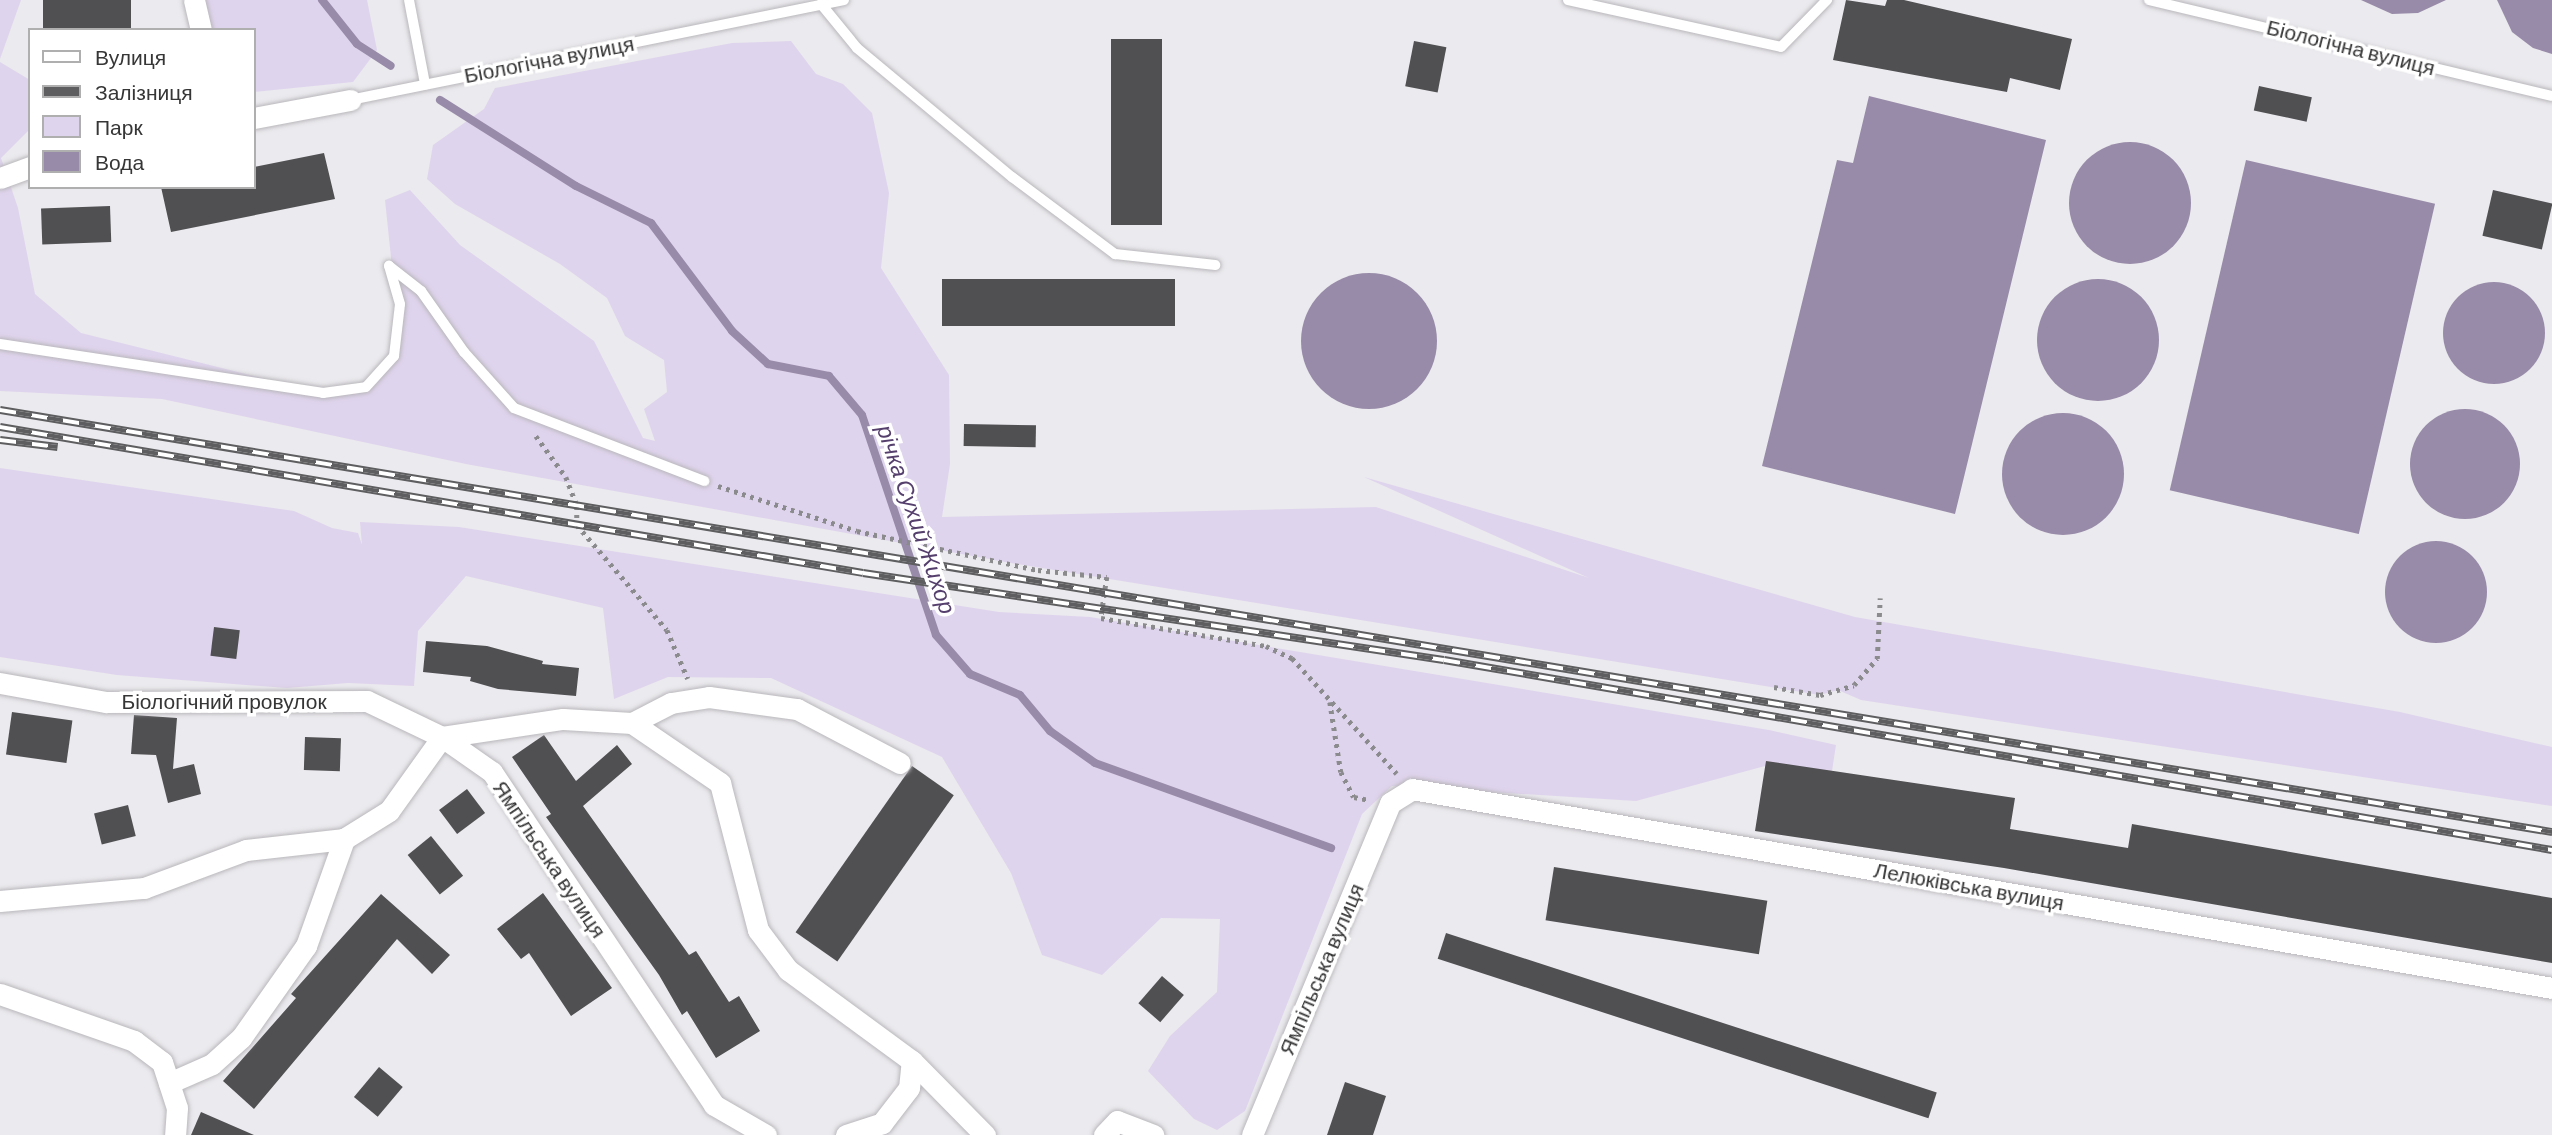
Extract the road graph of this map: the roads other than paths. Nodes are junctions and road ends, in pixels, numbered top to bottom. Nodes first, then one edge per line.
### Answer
1 (194, 0) edge
2 (409, 0) edge
3 (844, 0) edge
4 (1568, 0) edge
5 (1827, 0) edge
6 (2149, 0) edge
7 (821, 4) junction
8 (201, 28) edge
9 (425, 84) junction
10 (2552, 96) edge
11 (350, 100) joint
12 (256, 118) edge
13 (28, 168) edge
14 (0, 178) edge
15 (1215, 265) dead end
16 (0, 344) edge
17 (704, 481) road end
18 (0, 683) edge
19 (632, 723) junction
20 (442, 737) junction
21 (900, 763) dead end
22 (1412, 789) joint
23 (344, 839) junction
24 (0, 901) edge
25 (2552, 988) edge
26 (0, 994) edge
27 (912, 1061) junction
28 (169, 1083) junction
29 (175, 1135) edge
30 (766, 1135) edge
31 (845, 1135) edge
32 (985, 1135) edge
33 (1104, 1135) edge
34 (1153, 1135) edge
35 (1252, 1135) edge

1 - 8 street
2 - 9 lane
3 - 7 lane, Біологічна вулиця
4 - 5 lane
6 - 10 lane, Біологічна вулиця
7 - 9 lane, Біологічна вулиця
7 - 15 lane
9 - 11 lane, Біологічна вулиця
11 - 12 street, Біологічна вулиця
13 - 14 street
16 - 17 lane
18 - 20 street, Біологічний провулок
19 - 20 street
19 - 21 street
19 - 27 street
20 - 23 street
20 - 30 street, Ямпільська вулиця
22 - 25 street, Лелюківська вулиця
22 - 35 street, Ямпільська вулиця
23 - 24 street
23 - 28 street
26 - 28 street
27 - 31 street
27 - 32 street
28 - 29 street
33 - 34 street

